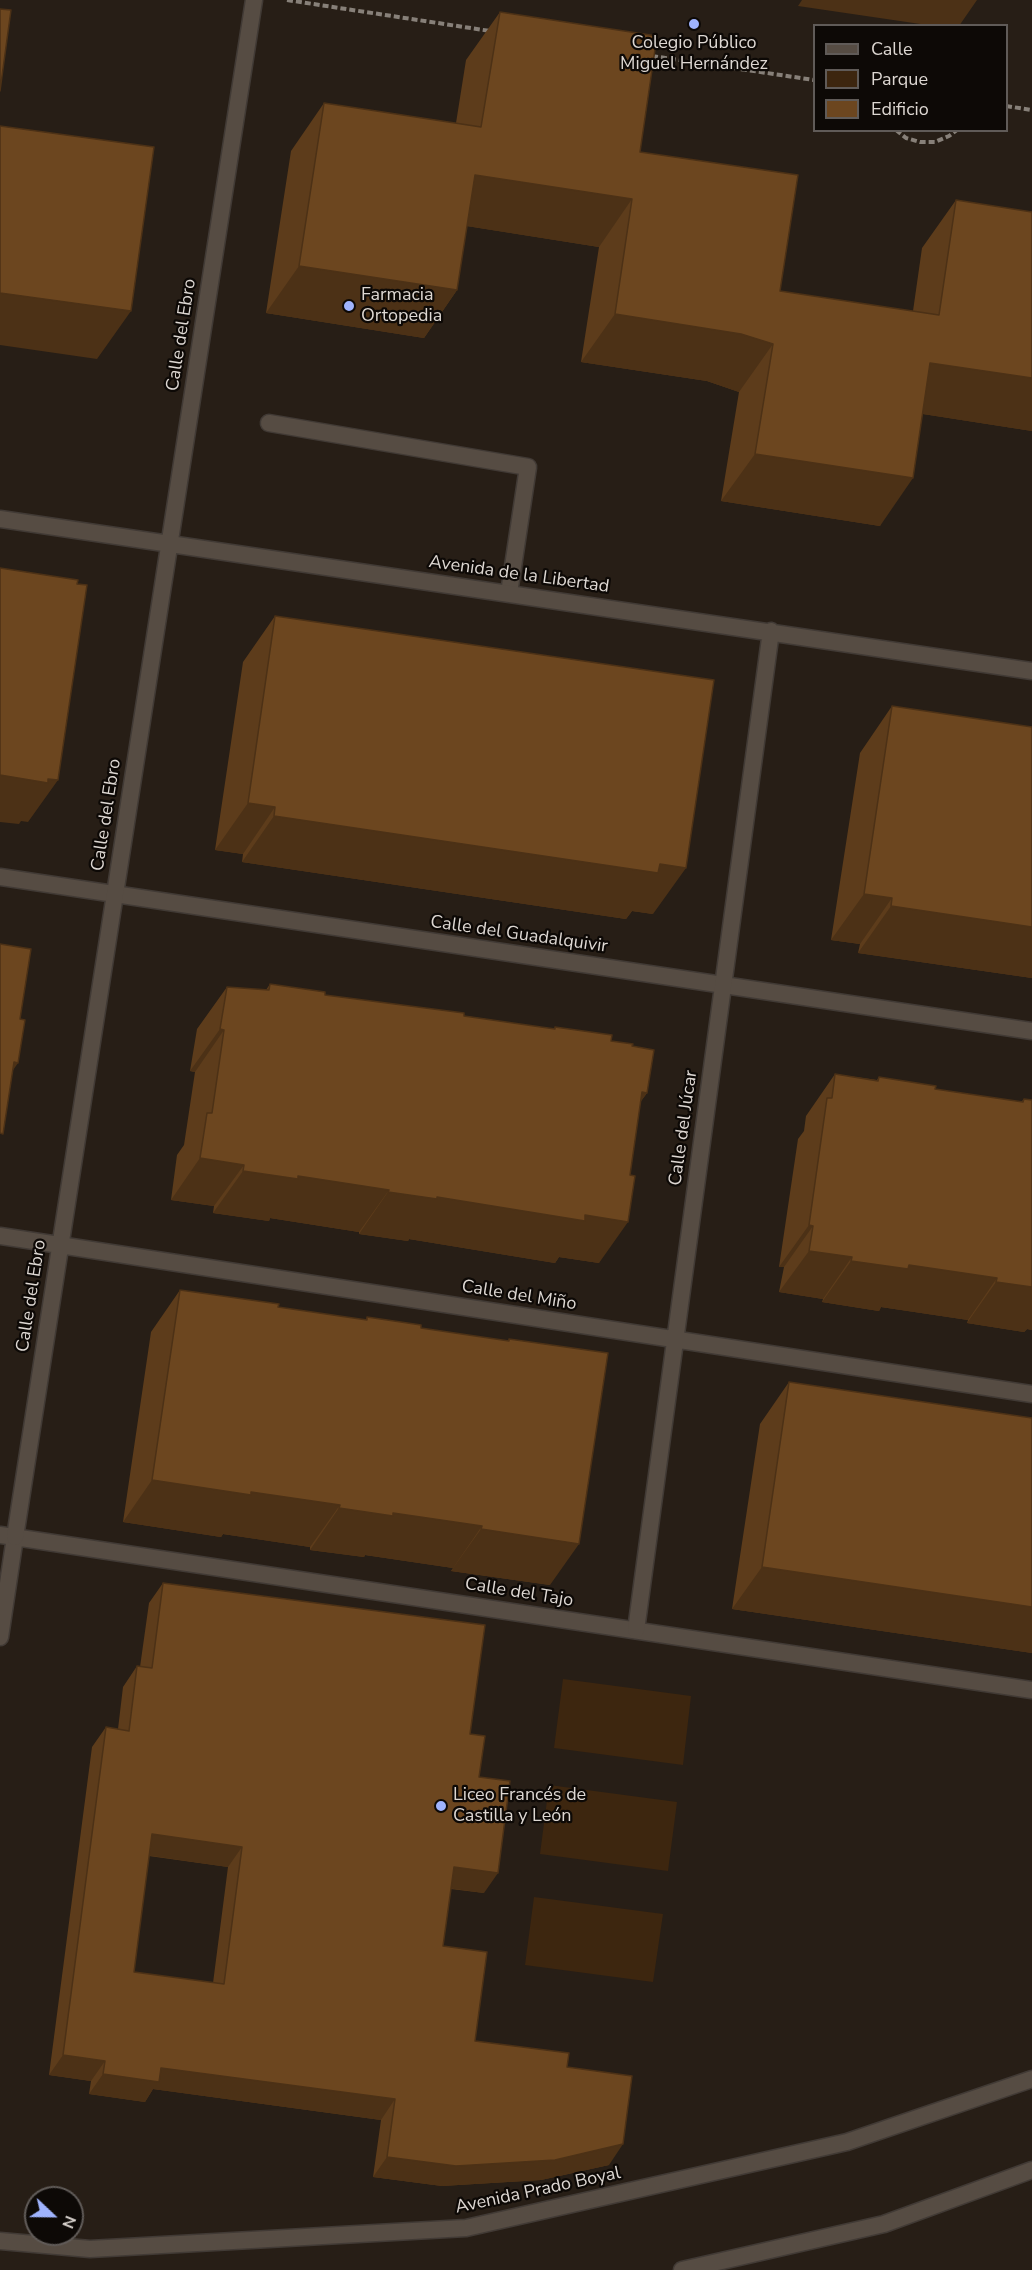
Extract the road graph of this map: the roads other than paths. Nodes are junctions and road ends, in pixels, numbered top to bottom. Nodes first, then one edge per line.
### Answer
1 (254, 0) edge
2 (269, 423) dead end
3 (0, 519) edge
4 (169, 544) junction
5 (509, 593) junction
6 (771, 631) junction
7 (1032, 671) edge
8 (0, 877) edge
9 (114, 894) junction
10 (723, 985) junction
11 (1032, 1031) edge
12 (0, 1236) edge
13 (60, 1246) junction
14 (675, 1340) junction
15 (1032, 1394) edge
16 (8, 1536) edge
17 (636, 1630) junction
18 (0, 1637) edge
19 (1032, 1690) edge
20 (1032, 2079) edge
21 (1032, 2170) edge
22 (0, 2241) edge
23 (682, 2270) edge

1 - 4 street, Calle del Ebro
2 - 5 street
3 - 4 street, Avenida de la Libertad
4 - 5 street, Avenida de la Libertad
4 - 9 street, Calle del Ebro
5 - 6 street, Avenida de la Libertad
6 - 7 street, Avenida de la Libertad
6 - 10 street, Calle del Júcar
8 - 9 street, Calle del Guadalquivir
9 - 10 street, Calle del Guadalquivir
9 - 13 street, Calle del Ebro
10 - 11 street, Calle del Guadalquivir
10 - 14 street, Calle del Júcar
12 - 13 street, Calle del Miño
13 - 14 street, Calle del Miño
13 - 16 street, Calle del Ebro
14 - 15 street, Calle del Miño
14 - 17 street, Calle del Júcar
16 - 17 street, Calle del Tajo
16 - 18 street, Calle del Ebro
17 - 19 street, Calle del Tajo
20 - 22 street, Avenida Prado Boyal
21 - 23 street

